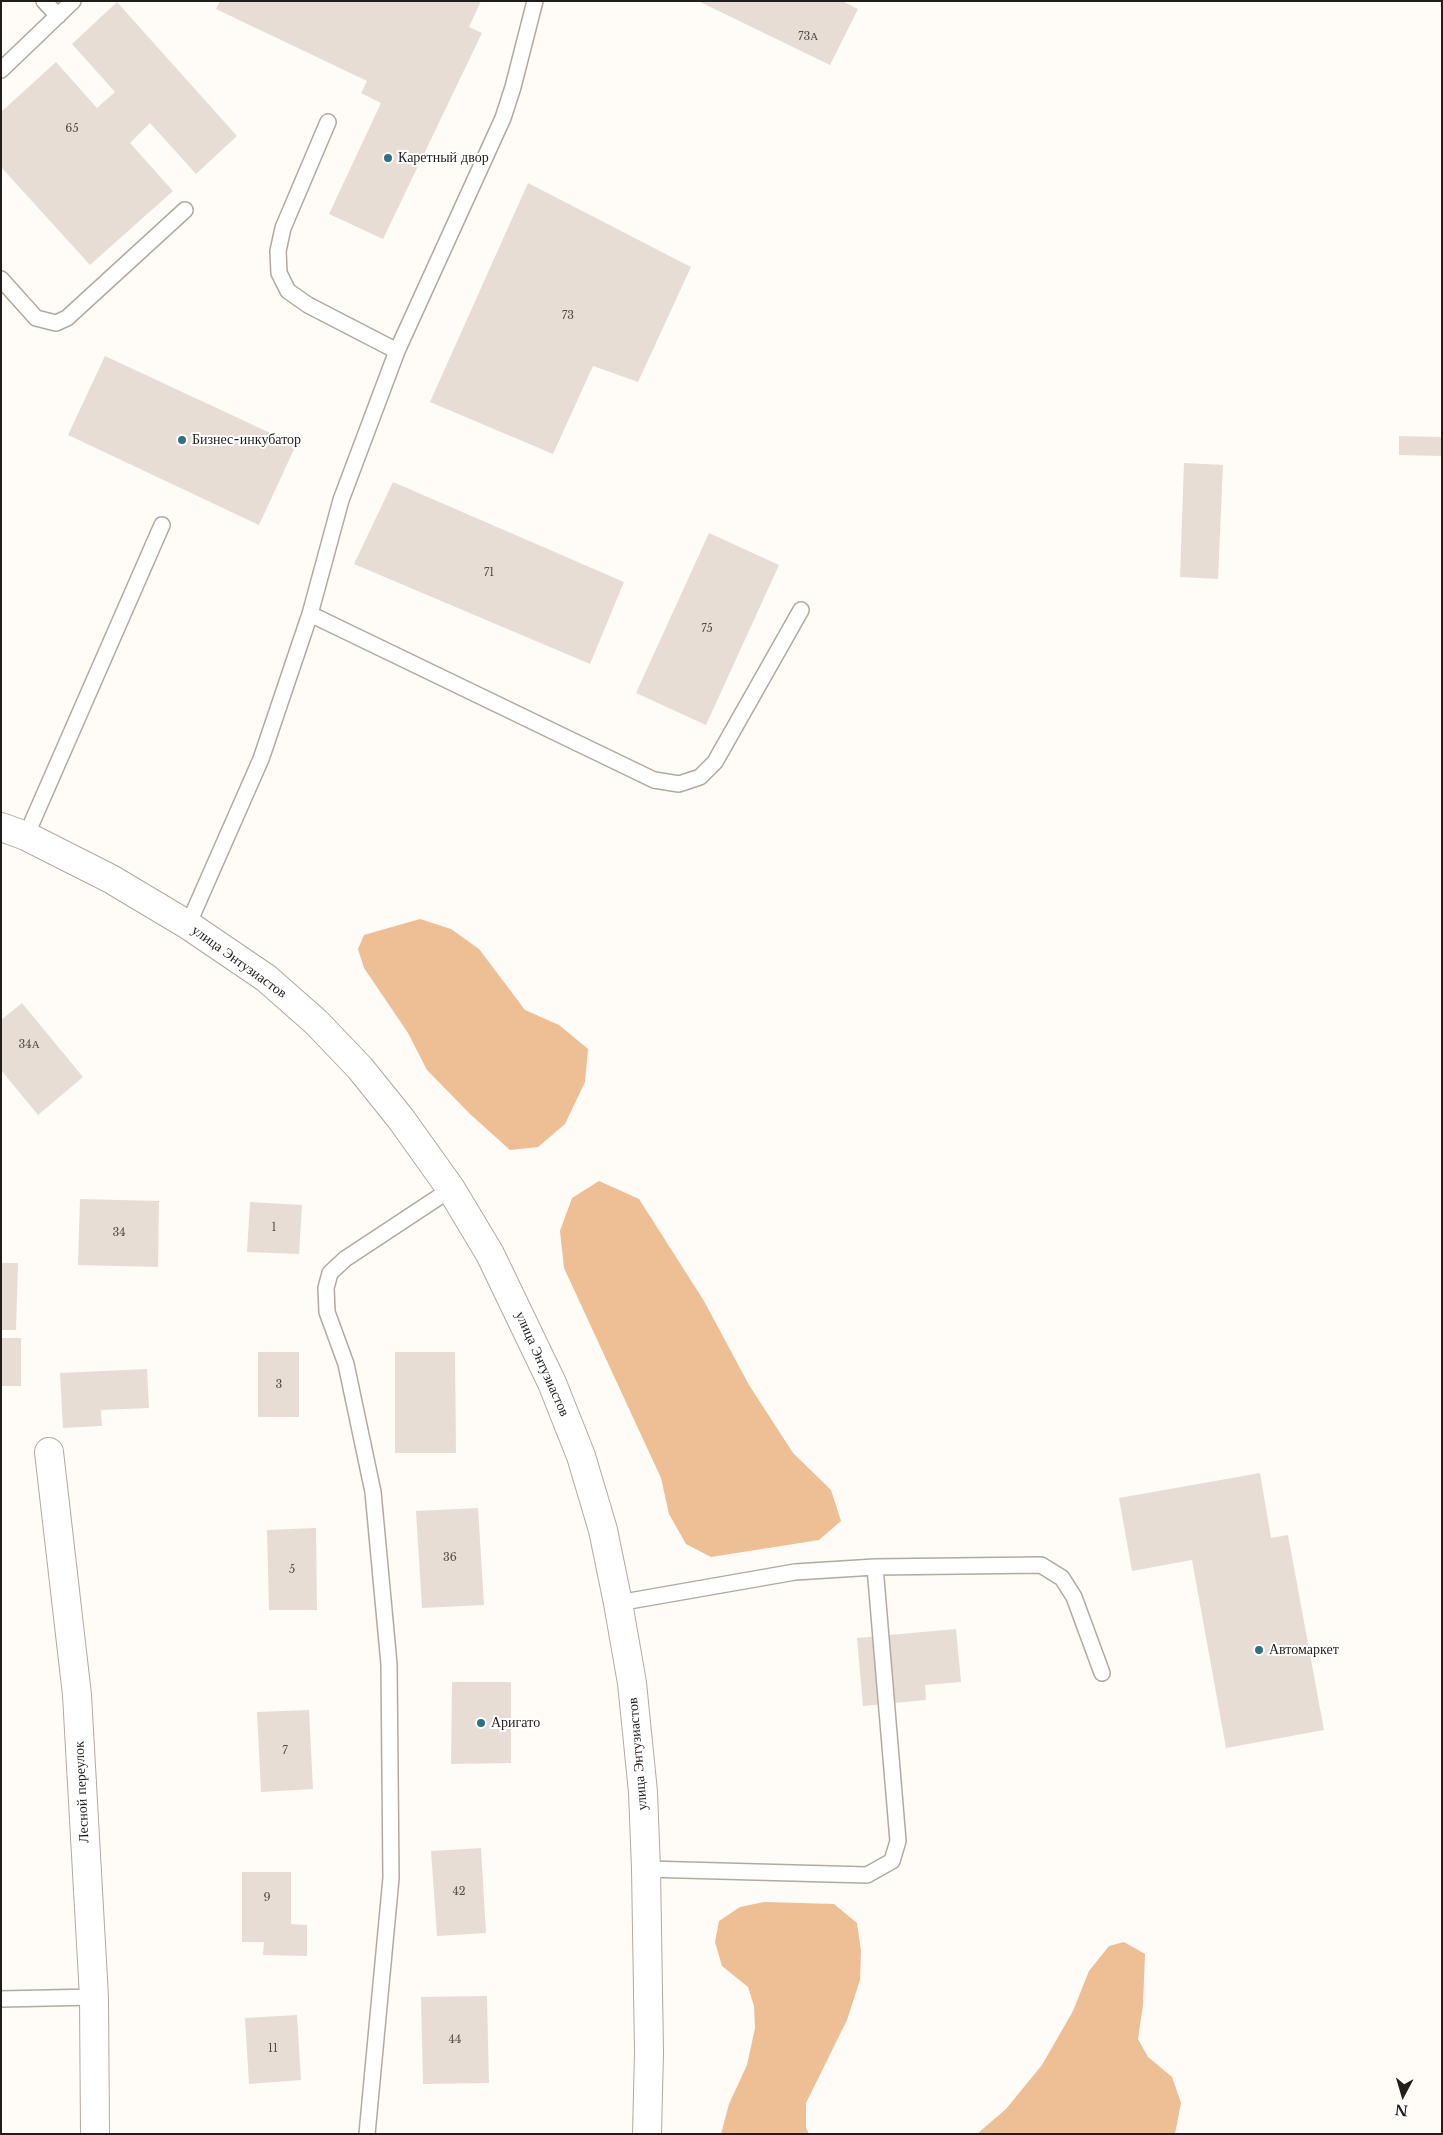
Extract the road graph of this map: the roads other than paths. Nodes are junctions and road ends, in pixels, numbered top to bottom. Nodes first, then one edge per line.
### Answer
1 (44, 1) edge
2 (73, 1) edge
3 (535, 1) edge
4 (58, 16) junction
5 (1, 70) edge
6 (328, 122) dead end
7 (185, 210) dead end
8 (1, 279) edge
9 (397, 351) junction
10 (162, 525) dead end
11 (801, 610) dead end
12 (310, 614) junction
13 (14, 832) edge
14 (188, 925) junction
15 (452, 1189) junction
16 (49, 1452) dead end
17 (875, 1567) junction
18 (618, 1603) junction
19 (1102, 1673) dead end
20 (646, 1869) junction
21 (94, 1997) junction
22 (1, 1999) edge
23 (95, 2134) edge
24 (368, 2134) edge
25 (647, 2134) edge

1 - 4 lane
2 - 4 lane
3 - 9 lane
4 - 5 lane
6 - 9 lane
7 - 8 lane
9 - 12 lane
10 - 13 lane
11 - 12 lane
12 - 14 lane
13 - 14 street, улица Энтузиастов
14 - 15 street, улица Энтузиастов
15 - 18 street, улица Энтузиастов
15 - 24 lane
16 - 21 street, Лесной переулок
17 - 18 lane
17 - 19 lane
17 - 20 lane
18 - 20 street, улица Энтузиастов
20 - 25 street, улица Энтузиастов
21 - 22 lane
21 - 23 street, Лесной переулок

